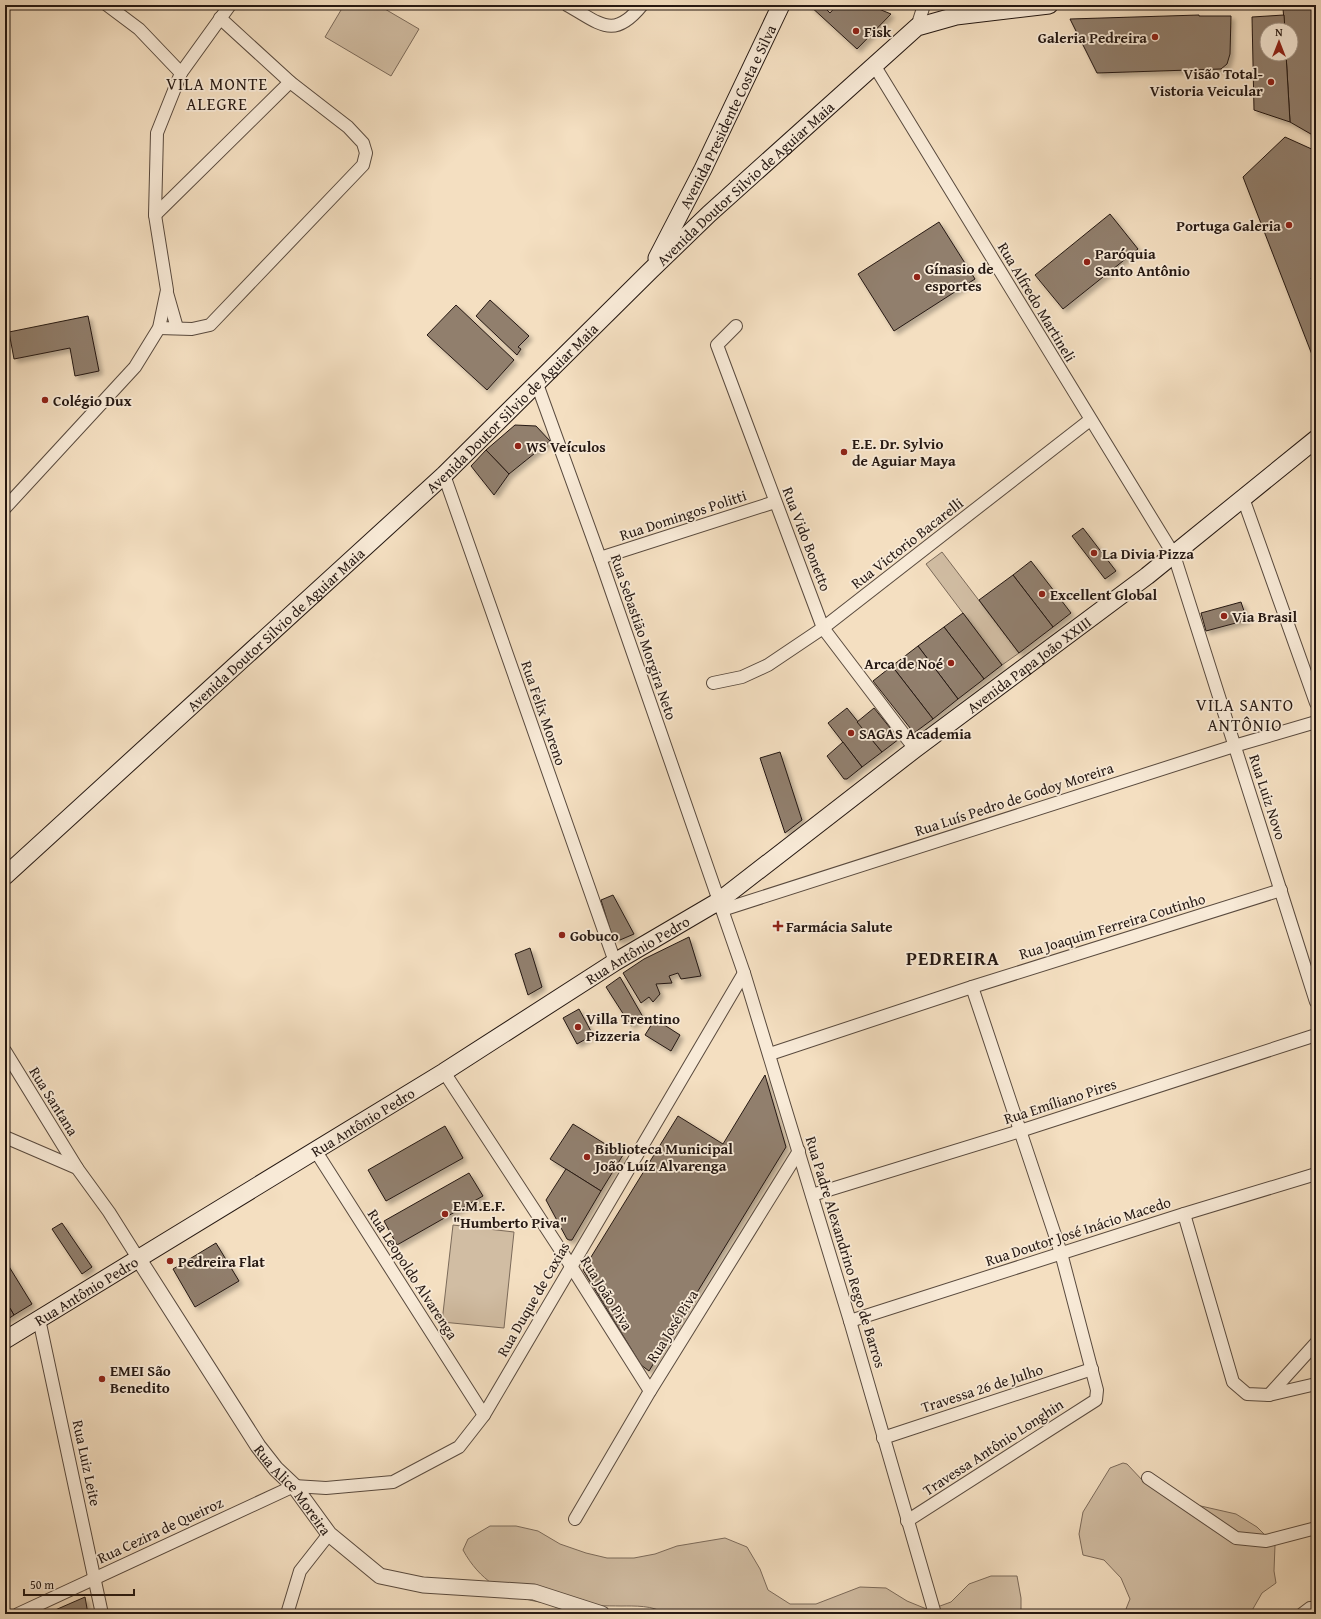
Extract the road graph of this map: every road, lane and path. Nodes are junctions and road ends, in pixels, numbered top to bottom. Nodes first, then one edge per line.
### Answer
1 (107, 5) edge
2 (230, 5) edge
3 (567, 5) edge
4 (642, 5) edge
5 (781, 5) edge
6 (924, 5) edge
7 (1049, 5) edge
8 (220, 18) junction
9 (916, 27) junction
10 (874, 65) junction
11 (181, 73) junction
12 (290, 82) junction
13 (689, 195) junction
14 (709, 214) junction
15 (155, 215) junction
16 (651, 270) junction
17 (167, 290) junction
18 (736, 326) dead end
19 (158, 328) junction
20 (177, 328) junction
21 (537, 384) junction
22 (1090, 420) junction
23 (1316, 438) edge
24 (444, 475) junction
25 (1244, 498) junction
26 (775, 502) junction
27 (5, 508) edge
28 (1174, 555) junction
29 (600, 558) junction
30 (823, 628) junction
31 (713, 683) dead end
32 (1316, 703) edge
33 (1316, 722) edge
34 (1234, 746) junction
35 (915, 749) junction
36 (5, 876) edge
37 (1281, 890) junction
38 (720, 905) junction
39 (615, 962) junction
40 (744, 973) junction
41 (972, 987) junction
42 (1316, 1002) edge
43 (1316, 1035) edge
44 (5, 1051) edge
45 (770, 1054) junction
46 (444, 1072) junction
47 (1020, 1131) junction
48 (5, 1136) edge
49 (315, 1150) junction
50 (799, 1151) junction
51 (77, 1168) junction
52 (1316, 1174) edge
53 (812, 1195) junction
54 (1184, 1214) junction
55 (1061, 1253) junction
56 (138, 1258) junction
57 (571, 1266) junction
58 (39, 1319) junction
59 (850, 1321) junction
60 (5, 1340) edge
61 (1316, 1343) edge
62 (1092, 1369) junction
63 (1316, 1384) edge
64 (650, 1391) junction
65 (1269, 1395) junction
66 (484, 1415) junction
67 (883, 1438) junction
68 (1148, 1478) dead end
69 (294, 1486) junction
70 (575, 1519) dead end
71 (908, 1521) junction
72 (1316, 1528) edge
73 (329, 1534) junction
74 (95, 1577) junction
75 (1316, 1608) edge
76 (18, 1614) edge
77 (102, 1614) edge
78 (287, 1614) edge
79 (602, 1614) edge
80 (935, 1614) edge
81 (1302, 1614) edge

1 - 11 street
2 - 8 street
3 - 4 street
5 - 13 main road, Avenida Presidente Costa e Silva
6 - 9 street
7 - 9 main road, Avenida Doutor Silvio de Aguiar Maia
8 - 11 street
8 - 12 street
9 - 10 main road, Avenida Doutor Silvio de Aguiar Maia
10 - 14 main road, Avenida Doutor Silvio de Aguiar Maia
10 - 22 street, Rua Alfredo Martineli
11 - 15 street
12 - 15 street
12 - 20 street
13 - 14 main road
13 - 16 main road, Avenida Presidente Costa e Silva
14 - 16 main road, Avenida Doutor Silvio de Aguiar Maia
15 - 17 street
16 - 21 main road, Avenida Doutor Silvio de Aguiar Maia
17 - 19 street
17 - 20 street
18 - 26 street, Rua Vido Bonetto
19 - 20 street
19 - 27 street
21 - 24 main road, Avenida Doutor Silvio de Aguiar Maia
21 - 29 street, Rua Sebastião Morgira Neto
22 - 28 street, Rua Alfredo Martineli
22 - 30 street, Rua Victorio Bacarelli
23 - 25 main road, Avenida Papa João XXIII
24 - 36 main road, Avenida Doutor Silvio de Aguiar Maia
24 - 39 street, Rua Felix Moreno
25 - 28 main road, Avenida Papa João XXIII
25 - 32 street
26 - 29 street, Rua Domingos Politti
26 - 30 street, Rua Vido Bonetto
28 - 34 street, Rua Luiz Novo
28 - 35 main road, Avenida Papa João XXIII
29 - 38 street, Rua Sebastião Morgira Neto
30 - 31 street, Rua Victorio Bacarelli
30 - 35 street, Rua Vido Bonetto
33 - 34 street, Rua Luís Pedro de Godoy Moreira
34 - 37 street, Rua Luiz Novo
34 - 38 street, Rua Luís Pedro de Godoy Moreira
35 - 38 main road, Avenida Papa João XXIII
37 - 41 street, Rua Joaquim Ferreira Coutinho
37 - 42 street, Rua Luiz Novo
38 - 39 main road, Rua Antônio Pedro
38 - 40 street, Rua Padre Alexandrino Rego de Barros
39 - 46 main road, Rua Antônio Pedro
40 - 45 street, Rua Padre Alexandrino Rego de Barros
40 - 57 street, Rua Duque de Caxias
41 - 45 street, Rua Joaquim Ferreira Coutinho
41 - 47 street
43 - 47 street, Rua Emíliano Pires
44 - 51 street, Rua Santana
45 - 50 street, Rua Padre Alexandrino Rego de Barros
46 - 49 main road, Rua Antônio Pedro
46 - 57 street, Rua João Piva
47 - 53 street, Rua Emíliano Pires
47 - 55 street
48 - 51 street
49 - 56 main road, Rua Antônio Pedro
49 - 66 street, Rua Leopoldo Alvarenga
50 - 53 street, Rua Padre Alexandrino Rego de Barros
50 - 64 street, Rua José Piva
51 - 56 street, Rua Santana
52 - 54 street, Rua Doutor José Inácio Macedo
53 - 59 street, Rua Padre Alexandrino Rego de Barros
54 - 55 street, Rua Doutor José Inácio Macedo
54 - 65 street
55 - 59 street, Rua Doutor José Inácio Macedo
55 - 62 street
56 - 58 main road, Rua Antônio Pedro
56 - 69 street, Rua Alice Moreira
57 - 64 street, Rua João Piva
57 - 66 street, Rua Duque de Caxias
58 - 60 main road, Rua Antônio Pedro
58 - 74 street, Rua Luiz Leite
59 - 67 street, Rua Padre Alexandrino Rego de Barros
61 - 65 street
62 - 67 street, Travessa 26 de Julho
62 - 71 street, Travessa Antônio Longhin
63 - 65 street
64 - 70 street, Rua José Piva
66 - 69 street, Rua Duque de Caxias
67 - 71 street, Rua Padre Alexandrino Rego de Barros
68 - 72 street
69 - 73 street, Rua Alice Moreira
69 - 74 street, Rua Cezira de Queiroz
71 - 80 street, Rua Padre Alexandrino Rego de Barros
73 - 78 street
73 - 79 street, Rua Alice Moreira
74 - 76 street, Rua Cezira de Queiroz
74 - 77 street, Rua Luiz Leite
75 - 81 street

